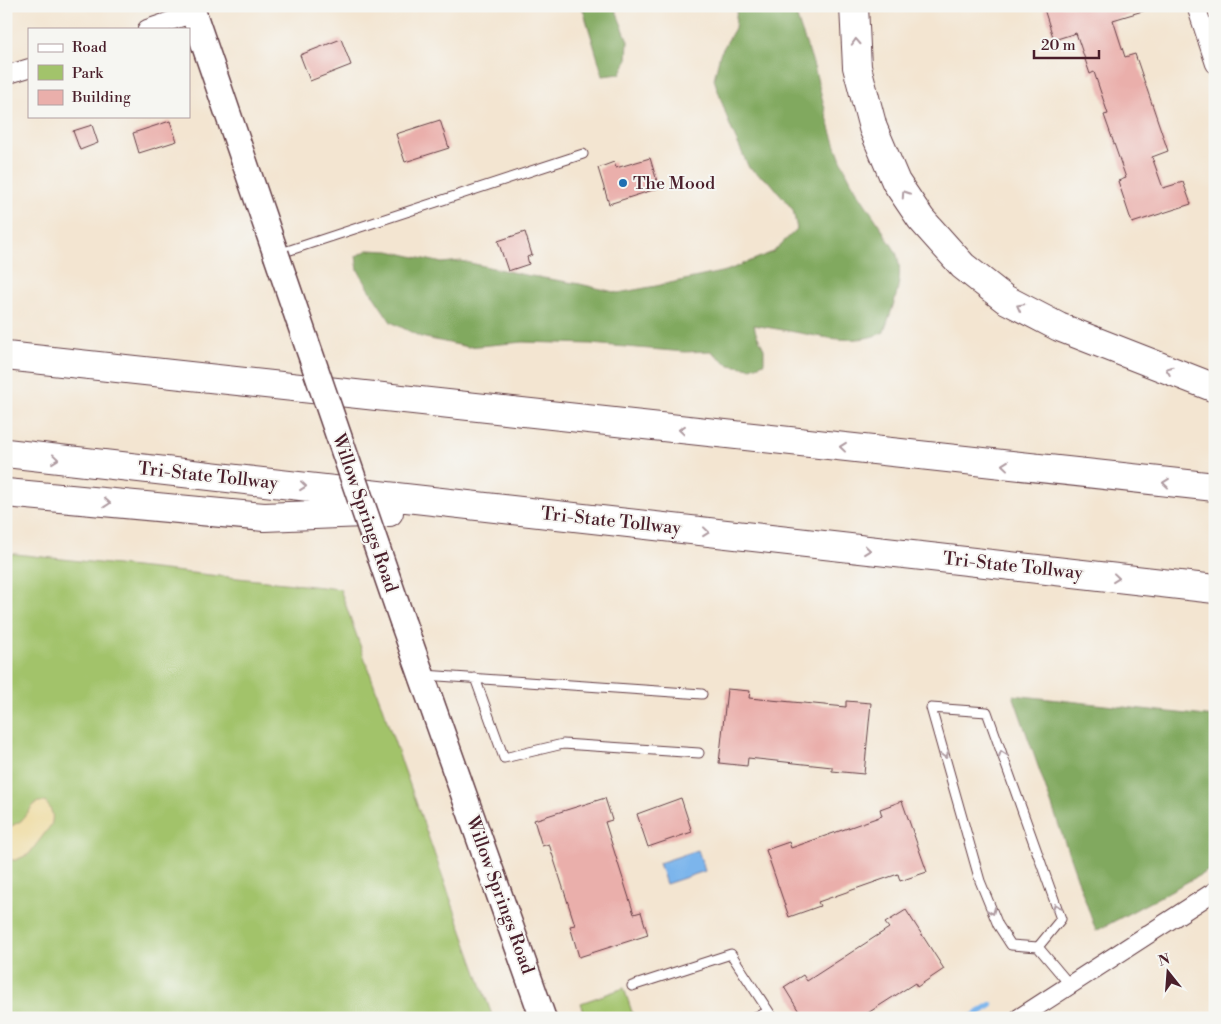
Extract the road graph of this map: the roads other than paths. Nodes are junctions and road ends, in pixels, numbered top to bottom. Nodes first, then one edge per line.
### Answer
1 (854, 6) edge
2 (1196, 6) edge
3 (192, 10) edge
4 (149, 28) edge
5 (1215, 64) edge
6 (28, 68) edge
7 (6, 75) edge
8 (583, 154) dead end
9 (276, 254) junction
10 (6, 356) edge
11 (1215, 388) edge
12 (6, 453) edge
13 (1215, 487) edge
14 (6, 494) edge
15 (501, 509) junction
16 (1215, 589) edge
17 (421, 674) junction
18 (475, 678) junction
19 (702, 694) dead end
20 (699, 753) dead end
21 (1215, 891) edge
22 (1038, 947) junction
23 (1070, 985) junction
24 (632, 986) dead end
25 (771, 1015) edge
26 (543, 1018) edge
27 (752, 1018) edge
28 (1020, 1018) edge

11 -> 1 highway
2 - 5 street
3 - 4 street
3 - 9 main road, Willow Springs Road
6 - 7 street
8 - 9 lane
9 - 17 main road, Willow Springs Road, bridge
13 -> 10 highway
12 -> 15 highway, Tri-State Tollway
14 -> 15 highway
15 -> 16 highway, Tri-State Tollway
17 - 18 lane
17 - 26 main road, Willow Springs Road
18 - 19 lane
18 - 20 lane
21 - 23 street
22 -> 22 lane
22 - 23 lane
23 - 28 street
24 - 25 lane
25 - 27 lane

